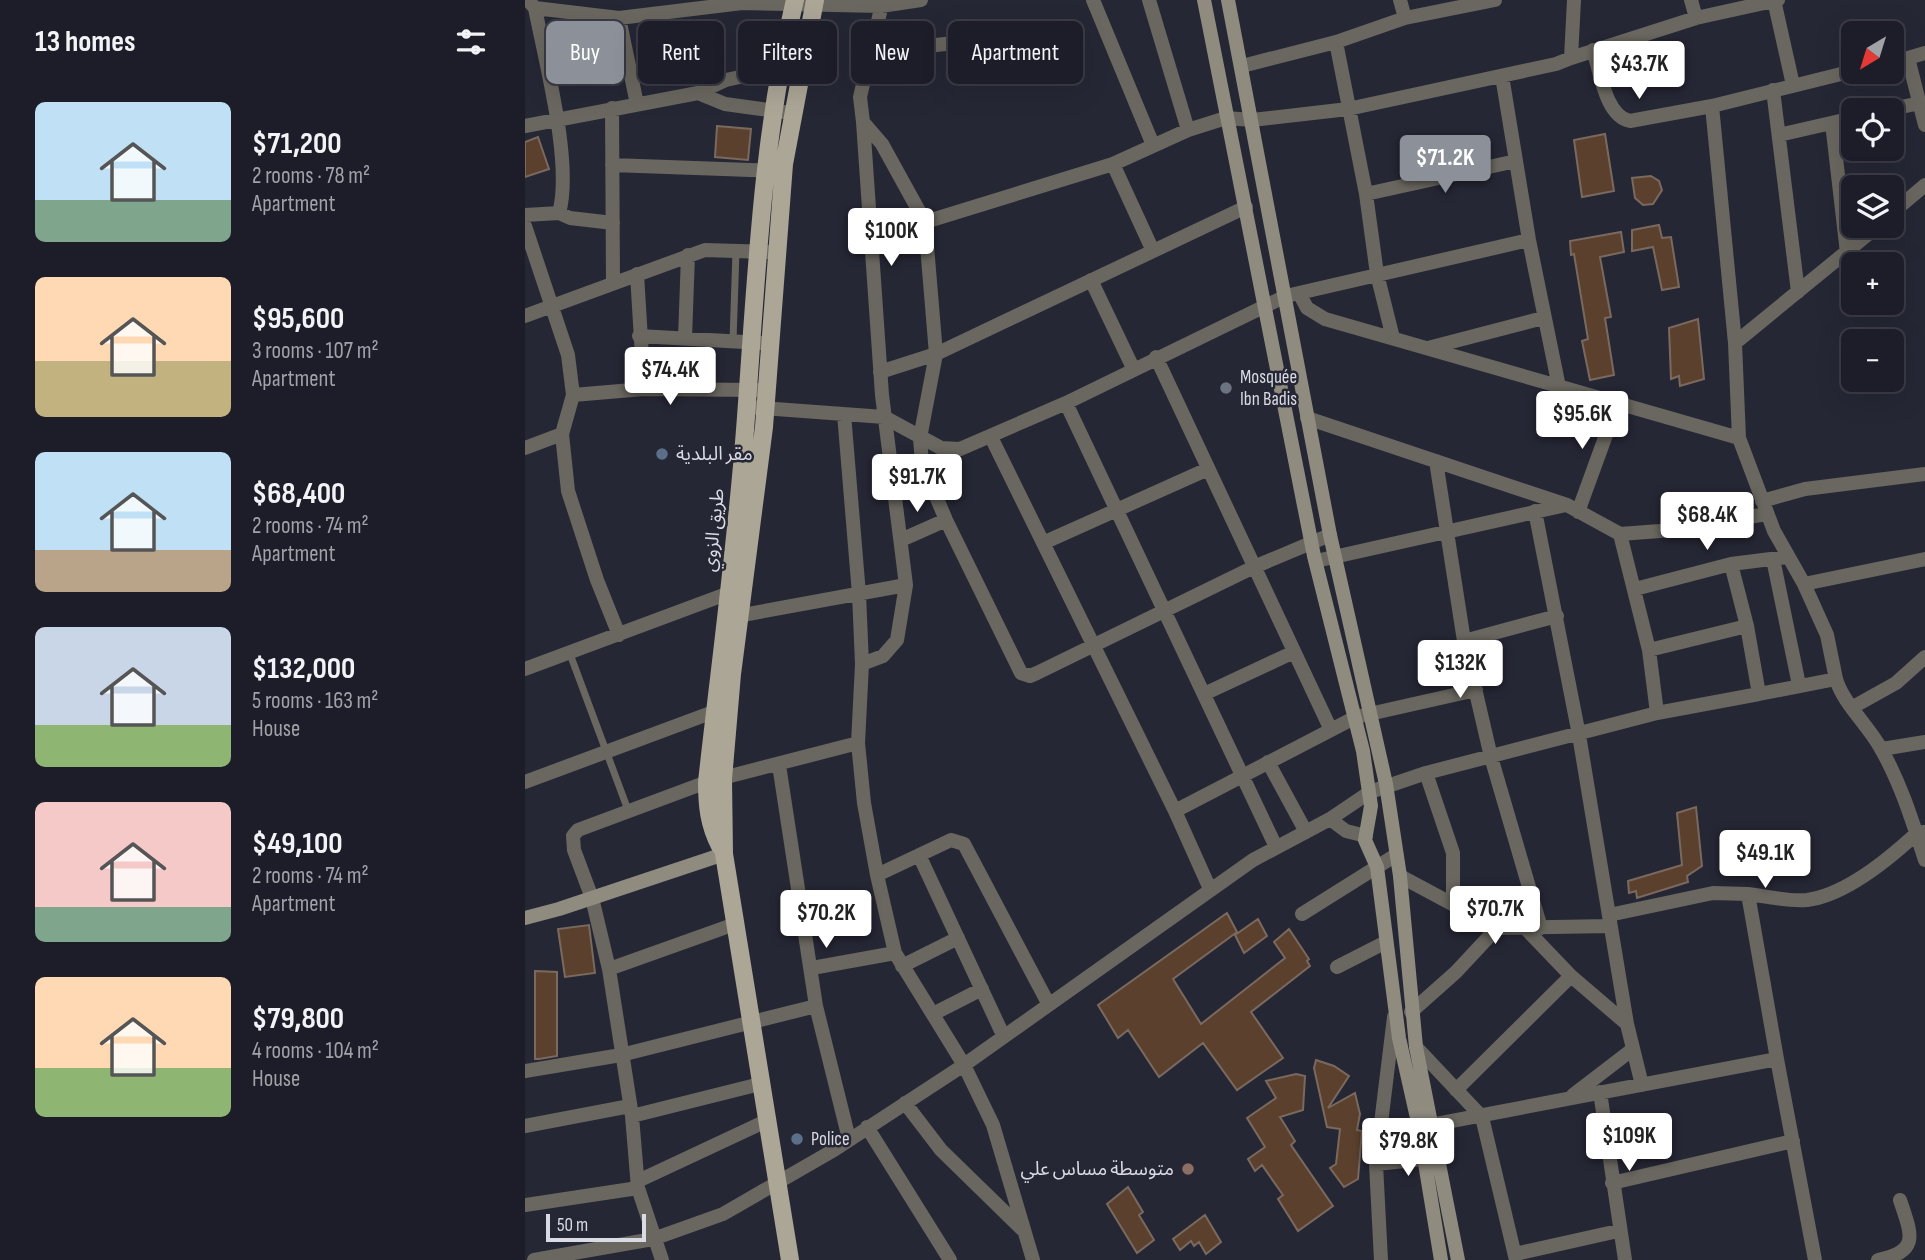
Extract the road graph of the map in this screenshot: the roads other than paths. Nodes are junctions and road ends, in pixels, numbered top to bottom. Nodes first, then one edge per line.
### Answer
1 (921, 0) edge
2 (1093, 0) edge
3 (1149, 0) edge
4 (1204, 0) edge
5 (1228, 0) edge
6 (1400, 0) edge
7 (1495, 0) edge
8 (1574, 0) edge
9 (1691, 0) edge
10 (1775, 0) edge
11 (529, 2) edge
12 (742, 2) edge
13 (794, 2) edge
14 (815, 2) edge
15 (882, 3) edge
16 (618, 18) junction
17 (1405, 18) junction
18 (1696, 18) junction
19 (790, 21) edge
20 (811, 21) edge
21 (878, 21) edge
22 (1336, 42) junction
23 (1594, 50) junction
24 (1925, 53) edge
25 (1571, 58) junction
26 (1907, 58) junction
27 (1904, 59) edge
28 (1242, 66) junction
29 (1841, 74) edge
30 (1502, 76) junction
31 (738, 78) edge
32 (781, 84) edge
33 (795, 84) edge
34 (863, 84) edge
35 (1793, 85) junction
36 (1773, 90) junction
37 (698, 93) junction
38 (1920, 103) junction
39 (637, 104) junction
40 (1712, 106) junction
41 (1904, 106) edge
42 (612, 108) junction
43 (1348, 109) junction
44 (782, 112) junction
45 (1226, 118) junction
46 (558, 119) junction
47 (1252, 120) junction
48 (1841, 121) edge
49 (863, 122) junction
50 (1832, 123) junction
51 (1925, 125) edge
52 (525, 126) edge
53 (1188, 130) junction
54 (1779, 135) junction
55 (1153, 145) junction
56 (1516, 161) junction
57 (1113, 164) junction
58 (612, 165) junction
59 (774, 171) junction
60 (1925, 184) edge
61 (1366, 194) junction
62 (1904, 202) edge
63 (1245, 207) junction
64 (559, 213) junction
65 (525, 215) edge
66 (925, 222) junction
67 (613, 223) junction
68 (525, 226) edge
69 (871, 236) junction
70 (1864, 238) edge
71 (1529, 240) junction
72 (736, 250) junction
73 (1153, 251) junction
74 (768, 252) junction
75 (1847, 252) edge
76 (1848, 252) edge
77 (688, 255) junction
78 (1841, 258) edge
79 (637, 274) junction
80 (1377, 274) junction
81 (1091, 280) junction
82 (613, 283) junction
83 (1798, 292) junction
84 (1292, 295) junction
85 (552, 305) junction
86 (1263, 305) junction
87 (525, 316) edge
88 (1543, 318) junction
89 (639, 337) junction
90 (685, 338) junction
91 (1393, 338) junction
92 (733, 341) junction
93 (761, 343) junction
94 (1735, 343) junction
95 (1426, 349) junction
96 (936, 354) junction
97 (1156, 357) junction
98 (1133, 368) junction
99 (880, 372) junction
100 (1559, 387) junction
101 (644, 389) junction
102 (573, 395) junction
103 (757, 399) junction
104 (1618, 402) junction
105 (1066, 403) junction
106 (844, 414) junction
107 (884, 417) junction
108 (1307, 418) junction
109 (562, 434) junction
110 (991, 437) junction
111 (921, 438) junction
112 (1739, 438) junction
113 (525, 448) edge
114 (1436, 461) junction
115 (922, 463) junction
116 (1208, 469) junction
117 (890, 471) junction
118 (1925, 474) edge
119 (1573, 508) junction
120 (1765, 508) junction
121 (1118, 511) junction
122 (1535, 511) junction
123 (946, 520) junction
124 (1445, 533) junction
125 (1621, 534) junction
126 (1330, 535) junction
127 (901, 540) junction
128 (1312, 541) junction
129 (1043, 543) junction
130 (1334, 556) junction
131 (1780, 558) junction
132 (1925, 559) edge
133 (1316, 561) junction
134 (1731, 564) junction
135 (1254, 567) junction
136 (1804, 584) junction
137 (906, 585) junction
138 (1635, 589) junction
139 (736, 591) junction
140 (859, 594) junction
141 (1166, 611) junction
142 (1557, 616) junction
143 (733, 617) junction
144 (1747, 626) junction
145 (619, 635) junction
146 (1464, 642) junction
147 (1095, 646) junction
148 (1649, 650) junction
149 (1294, 652) junction
150 (570, 654) junction
151 (1923, 661) edge
152 (862, 664) junction
153 (525, 669) edge
154 (1836, 679) junction
155 (1799, 685) junction
156 (1476, 690) junction
157 (1204, 694) junction
158 (1759, 694) junction
159 (1853, 707) junction
160 (722, 709) junction
161 (1657, 713) junction
162 (1363, 716) junction
163 (1331, 730) junction
164 (1579, 734) junction
165 (1925, 742) edge
166 (858, 743) junction
167 (1882, 749) junction
168 (606, 753) junction
169 (1491, 757) junction
170 (1268, 762) junction
171 (779, 765) junction
172 (1426, 773) junction
173 (1243, 777) junction
174 (715, 781) junction
175 (525, 782) edge
176 (1386, 784) junction
177 (1370, 792) junction
178 (628, 810) junction
179 (1175, 811) junction
180 (1329, 819) junction
181 (1306, 832) junction
182 (1921, 833) edge
183 (1366, 836) junction
184 (1276, 847) junction
185 (724, 854) junction
186 (919, 855) junction
187 (1396, 855) junction
188 (1925, 860) edge
189 (1377, 867) junction
190 (877, 875) junction
191 (1400, 876) junction
192 (1210, 889) junction
193 (1748, 894) junction
194 (592, 898) junction
195 (1453, 902) junction
196 (1302, 914) dead end
197 (525, 918) edge
198 (1610, 920) junction
199 (735, 925) junction
200 (1497, 928) junction
201 (1533, 928) junction
202 (958, 938) junction
203 (1386, 942) junction
204 (899, 960) junction
205 (1337, 967) dead end
206 (812, 968) junction
207 (609, 969) junction
208 (1571, 976) junction
209 (982, 989) junction
210 (1048, 1003) junction
211 (816, 1006) junction
212 (1395, 1009) junction
213 (1411, 1012) junction
214 (933, 1014) junction
215 (749, 1024) junction
216 (1627, 1024) junction
217 (1003, 1035) junction
218 (1416, 1047) junction
219 (1633, 1049) junction
220 (621, 1055) junction
221 (1777, 1059) junction
222 (964, 1065) junction
223 (525, 1071) edge
224 (760, 1084) junction
225 (1642, 1085) junction
226 (1456, 1090) junction
227 (1600, 1092) junction
228 (1572, 1096) junction
229 (905, 1103) junction
230 (631, 1111) junction
231 (1482, 1117) junction
232 (767, 1121) junction
233 (525, 1126) edge
234 (867, 1127) junction
235 (1425, 1128) junction
236 (849, 1139) junction
237 (1793, 1141) junction
238 (1431, 1158) junction
239 (1376, 1164) junction
240 (1612, 1183) junction
241 (638, 1184) junction
242 (775, 1184) junction
243 (1900, 1200) dead end
244 (525, 1205) edge
245 (1618, 1231) junction
246 (1025, 1232) junction
247 (653, 1239) junction
248 (585, 1255) edge
249 (1516, 1257) edge
250 (534, 1260) edge
251 (662, 1260) edge
252 (790, 1260) edge
253 (950, 1260) edge
254 (1033, 1260) edge
255 (1381, 1260) edge
256 (1441, 1260) edge
257 (1458, 1260) edge
258 (1625, 1260) edge
259 (1815, 1260) edge
260 (1878, 1260) edge

1 - 15 street
2 - 55 street
3 - 53 street
4 - 45 street
5 - 28 street
6 - 17 street
7 - 17 street
8 - 25 street
9 - 18 street
10 - 18 street
10 - 35 street
11 - 16 street
11 - 46 street
12 - 13 street
12 - 16 street
13 - 14 street
13 - 19 main road, طريق الزوي
14 - 15 street
14 - 20 main road, طريق الزوي
15 - 21 street
16 - 39 street
17 - 22 street
18 - 23 street
22 - 28 street
22 - 43 street
23 - 25 street
23 - 40 street
24 - 26 street
25 - 30 street
26 - 27 street
26 - 38 street
28 - 47 street
29 - 35 street
30 - 43 street
30 - 56 street
31 - 37 street
32 - 44 main road, طريق الزوي
33 - 44 main road, طريق الزوي
34 - 49 street
35 - 36 street
36 - 40 street
36 - 54 street
37 - 39 street
37 - 44 street
38 - 41 street
38 - 51 street
39 - 42 street
40 - 94 street
42 - 46 street
42 - 58 street
43 - 47 street
43 - 61 street
44 - 59 main road, طريق الزوي
45 - 47 street
45 - 53 street
45 - 63 street
46 - 52 street
46 - 64 street
47 - 84 street
48 - 50 street
49 - 66 street
49 - 69 street
50 - 54 street
50 - 75 street
53 - 55 street
54 - 83 street
55 - 57 street
56 - 61 street
56 - 71 street
57 - 66 street
57 - 73 street
58 - 59 street
58 - 67 street
59 - 74 main road, طريق الزوي
60 - 62 street
61 - 80 street
63 - 73 street
63 - 86 street
64 - 65 street
64 - 67 street
66 - 69 street
66 - 96 street
67 - 82 street
68 - 85 street
69 - 99 street
70 - 76 street
71 - 80 street
71 - 88 street
72 - 74 street
72 - 77 street
72 - 92 lane
73 - 81 street
74 - 93 main road, طريق الزوي
77 - 79 street
77 - 90 street
78 - 83 street
79 - 82 street
79 - 89 street
80 - 84 street
80 - 91 street
81 - 96 street
81 - 98 street
82 - 85 street
83 - 94 street
84 - 86 street
84 - 91 street
84 - 108 street
85 - 87 street
85 - 102 street
86 - 97 street
86 - 128 street
88 - 95 street
88 - 100 street
89 - 90 street
89 - 101 street
90 - 92 street
91 - 95 street
92 - 93 street
93 - 103 main road, طريق الزوي
94 - 112 street
95 - 100 street
96 - 99 street
96 - 111 street
97 - 98 street
97 - 116 street
98 - 105 street
99 - 107 street
100 - 104 street
101 - 102 street
101 - 103 street
102 - 109 street
103 - 106 street
103 - 139 main road, طريق الزوي
104 - 112 street
104 - 119 street
105 - 110 street
105 - 121 street
106 - 107 street
106 - 140 street
107 - 111 street
107 - 117 street
108 - 114 street
108 - 126 street
109 - 113 street
109 - 145 street
110 - 111 street
110 - 129 street
111 - 115 street
112 - 120 street
114 - 119 street
114 - 124 street
115 - 117 street
115 - 123 street
116 - 121 street
116 - 135 street
117 - 127 street
118 - 120 street
119 - 122 street
119 - 125 street
120 - 125 street
120 - 131 street
121 - 129 street
121 - 141 street
122 - 124 street
122 - 142 street
123 - 127 street
123 - 147 street
124 - 130 street
124 - 146 street
125 - 138 street
126 - 128 street
126 - 130 street
127 - 137 street
128 - 133 street
128 - 135 street
129 - 147 street
130 - 133 street
130 - 162 street
131 - 134 street
131 - 136 street
131 - 155 street
132 - 136 street
133 - 162 street
134 - 138 street
134 - 144 street
135 - 141 street
135 - 149 street
136 - 154 street
137 - 140 street
137 - 152 street
138 - 148 street
139 - 143 main road, طريق الزوي
139 - 145 street
140 - 143 street
140 - 152 street
141 - 147 street
141 - 157 street
142 - 146 street
142 - 164 street
143 - 160 main road, طريق الزوي
144 - 148 street
144 - 158 street
145 - 150 street
146 - 156 street
147 - 179 street
148 - 161 street
149 - 157 street
149 - 163 street
150 - 153 street
150 - 168 lane
151 - 159 street
152 - 166 street
154 - 155 street
154 - 159 street
155 - 158 street
156 - 162 street
156 - 169 street
157 - 173 street
158 - 161 street
159 - 167 street
160 - 168 street
160 - 174 main road, طريق الزوي
161 - 164 street
162 - 163 street
162 - 176 street
162 - 177 street
163 - 170 street
164 - 169 street
164 - 198 street
165 - 167 street
166 - 171 street
166 - 190 street
167 - 182 street
168 - 175 street
168 - 178 lane
169 - 172 street
169 - 201 street
170 - 173 street
170 - 181 street
171 - 174 street
171 - 206 street
172 - 176 street
172 - 195 street
173 - 179 street
173 - 184 street
174 - 178 street
174 - 185 main road, طريق الزوي
176 - 177 street
176 - 187 street
177 - 180 street
177 - 183 street
178 - 194 street
179 - 192 street
180 - 181 street
180 - 183 street
181 - 184 street
182 - 188 street
182 - 193 street
183 - 189 street
184 - 192 street
185 - 194 street
185 - 199 main road, طريق الزوي
186 - 190 street
186 - 202 street
186 - 210 street
187 - 189 street
187 - 191 street
189 - 196 street
189 - 203 street
190 - 204 street
191 - 195 street
191 - 213 street
192 - 210 street
193 - 198 street
193 - 221 street
194 - 197 street
194 - 207 street
195 - 200 street
198 - 201 street
198 - 216 street
199 - 207 street
199 - 215 main road, طريق الزوي
200 - 201 street
200 - 213 street
201 - 208 street
202 - 204 street
202 - 209 street
203 - 205 street
203 - 212 street
204 - 206 street
204 - 214 street
206 - 211 street
207 - 220 street
208 - 216 street
208 - 226 street
209 - 214 street
209 - 217 street
210 - 217 street
211 - 215 street
211 - 236 street
212 - 235 street
212 - 239 street
213 - 218 street
214 - 222 street
215 - 220 street
215 - 224 main road, طريق الزوي
216 - 219 street
217 - 222 street
218 - 226 street
218 - 235 street
219 - 225 street
219 - 228 street
220 - 223 street
220 - 230 street
221 - 225 street
221 - 237 street
222 - 229 street
222 - 246 street
224 - 230 street
224 - 232 main road, طريق الزوي
225 - 227 street
226 - 231 street
227 - 228 street
227 - 240 street
228 - 231 street
229 - 234 street
229 - 246 street
230 - 233 street
230 - 241 street
231 - 235 street
231 - 249 street
232 - 241 street
232 - 242 main road, طريق الزوي
234 - 236 street
234 - 253 street
235 - 238 street
236 - 242 street
237 - 240 street
237 - 259 street
238 - 239 street
238 - 256 street
238 - 257 street
239 - 255 street
240 - 245 street
241 - 244 street
241 - 247 street
242 - 247 street
242 - 252 main road, طريق الزوي
243 - 260 street
245 - 249 street
245 - 258 street
246 - 254 street
247 - 248 street
247 - 251 street
248 - 250 street

